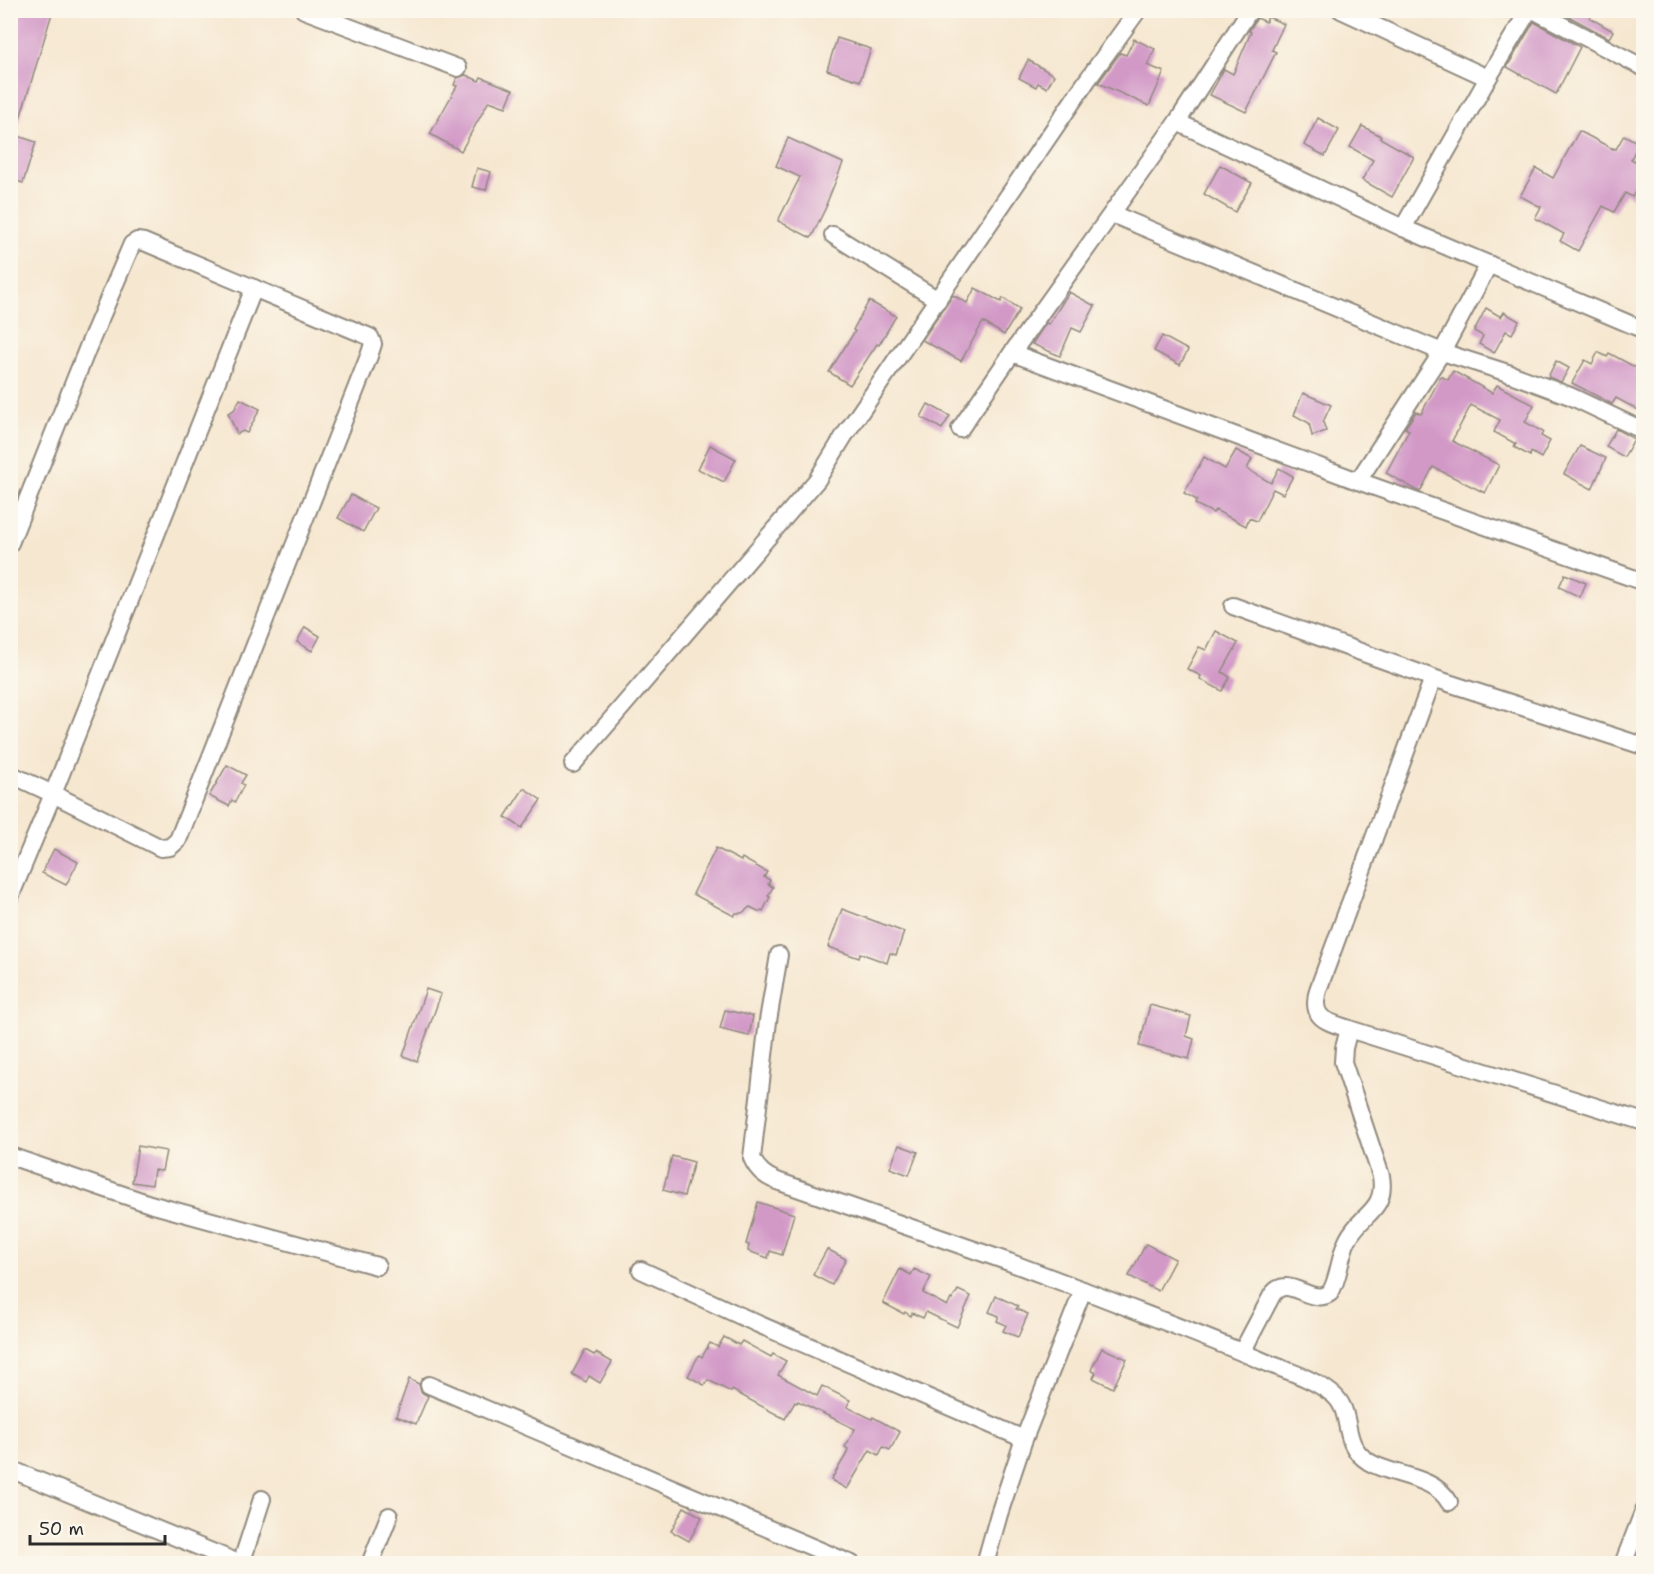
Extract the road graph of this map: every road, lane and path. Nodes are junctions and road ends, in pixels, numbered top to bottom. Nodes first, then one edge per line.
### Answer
1 (304, 10) edge
2 (1138, 10) edge
3 (1250, 10) edge
4 (1341, 10) edge
5 (1531, 10) edge
6 (458, 68) dead end
7 (1644, 68) edge
8 (1488, 78) junction
9 (1177, 122) junction
10 (1112, 214) junction
11 (1403, 228) junction
12 (833, 235) dead end
13 (1489, 264) junction
14 (254, 288) junction
15 (938, 300) junction
16 (1644, 330) edge
17 (1442, 351) junction
18 (1012, 353) junction
19 (960, 429) dead end
20 (1644, 431) edge
21 (1358, 481) junction
22 (10, 543) edge
23 (1644, 582) edge
24 (1233, 606) dead end
25 (1433, 678) junction
26 (1640, 745) dead end
27 (573, 764) dead end
28 (10, 774) edge
29 (53, 794) junction
30 (10, 897) edge
31 (779, 955) dead end
32 (1349, 1029) junction
33 (1642, 1119) edge
34 (10, 1156) edge
35 (377, 1266) dead end
36 (641, 1270) dead end
37 (1083, 1290) junction
38 (1242, 1352) junction
39 (429, 1385) dead end
40 (1024, 1439) junction
41 (10, 1469) edge
42 (262, 1499) dead end
43 (1449, 1502) dead end
44 (1644, 1510) edge
45 (389, 1516) dead end
46 (241, 1563) edge
47 (370, 1563) edge
48 (852, 1563) edge
49 (985, 1563) edge
50 (1623, 1563) edge

1 - 6 street
2 - 15 street
3 - 9 street
4 - 8 street
5 - 7 street
5 - 8 street
8 - 11 street
9 - 10 street
9 - 11 street
10 - 17 street
10 - 18 street
11 - 13 street
12 - 15 street
13 - 16 street
13 - 17 street
14 - 22 street
14 - 29 street
14 - 29 street
15 - 27 street
17 - 20 street
17 - 21 street
18 - 19 street
18 - 21 street
21 - 23 street
24 - 25 street
25 - 26 street
25 - 32 street
28 - 29 street
29 - 30 street
31 - 37 street
32 - 33 street
32 - 38 street
34 - 35 street
36 - 40 street
37 - 38 street
37 - 40 street
38 - 43 street
39 - 48 street
40 - 49 street
41 - 46 street
42 - 46 street
44 - 50 street
45 - 47 street

